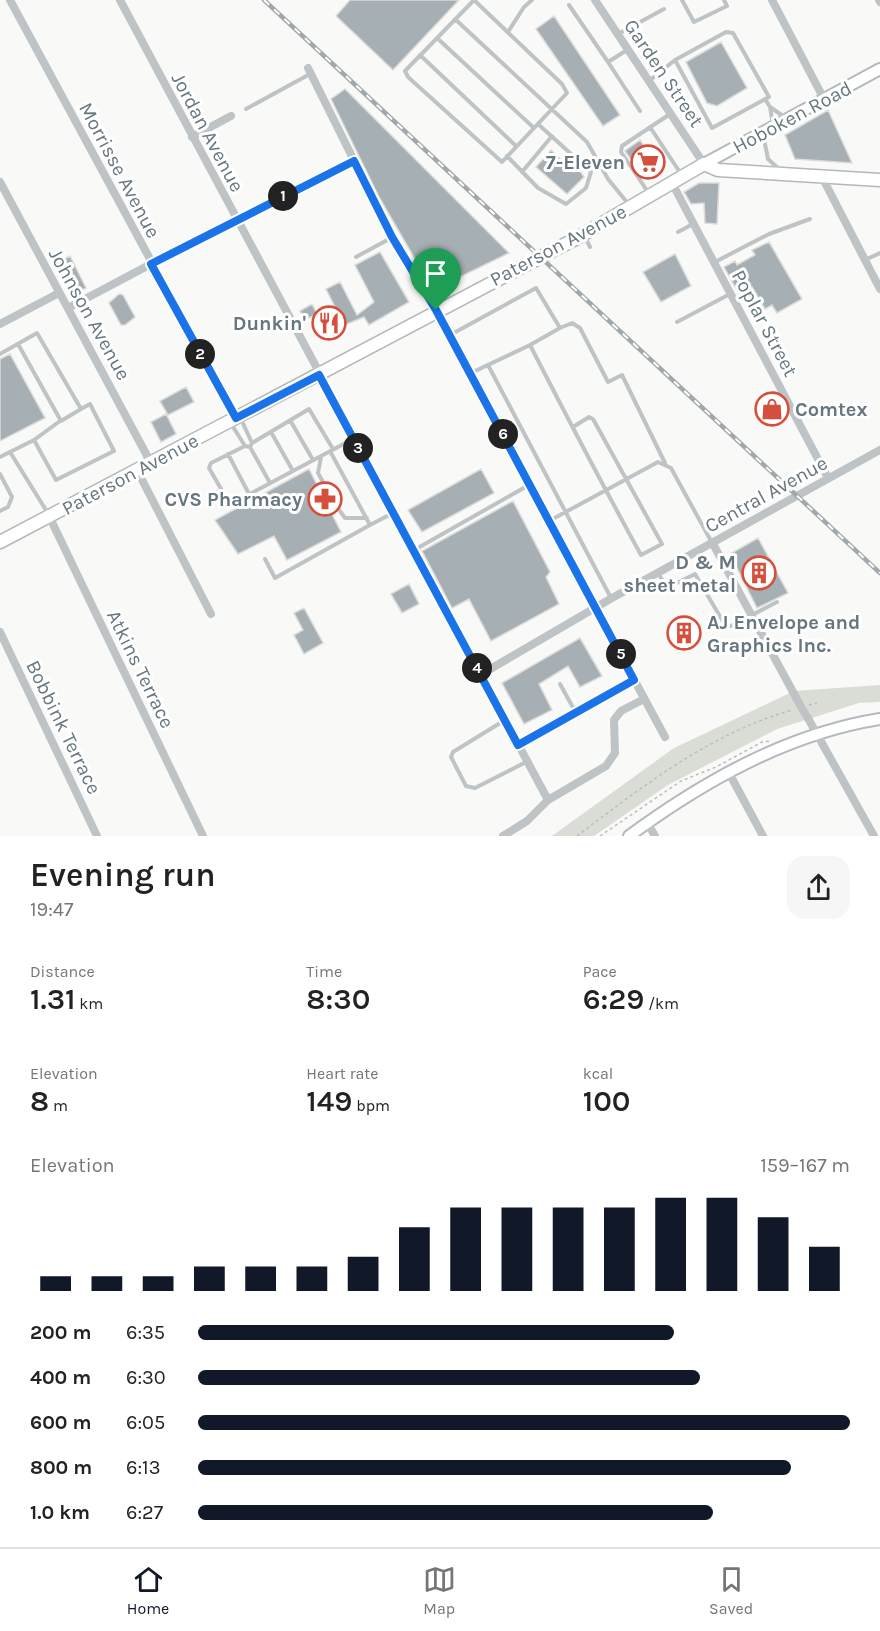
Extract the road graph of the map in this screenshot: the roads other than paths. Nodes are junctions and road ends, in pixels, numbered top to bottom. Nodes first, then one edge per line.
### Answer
1 (10, 0) edge
2 (120, 0) edge
3 (474, 0) edge
4 (532, 0) edge
5 (595, 0) edge
6 (682, 0) edge
7 (724, 0) edge
8 (772, 0) edge
9 (569, 5) dead end
10 (664, 9) dead end
11 (455, 19) junction
12 (508, 32) junction
13 (618, 34) junction
14 (436, 38) junction
15 (628, 50) junction
16 (420, 55) junction
17 (675, 60) junction
18 (608, 62) junction
19 (880, 69) edge
20 (309, 71) joint
21 (649, 81) junction
22 (765, 99) junction
23 (825, 100) junction
24 (770, 107) junction
25 (553, 108) junction
26 (246, 109) dead end
27 (640, 111) dead end
28 (671, 114) junction
29 (231, 116) dead end
30 (788, 121) junction
31 (538, 124) junction
32 (534, 128) junction
33 (650, 128) junction
34 (774, 128) junction
35 (763, 134) junction
36 (552, 136) junction
37 (192, 137) junction
38 (516, 146) junction
39 (507, 156) junction
40 (354, 161) junction
41 (704, 164) junction
42 (522, 172) junction
43 (786, 175) junction
44 (683, 177) junction
45 (822, 177) junction
46 (880, 180) edge
47 (0, 182) edge
48 (672, 183) junction
49 (651, 195) junction
50 (630, 207) junction
51 (236, 219) junction
52 (810, 219) dead end
53 (693, 224) junction
54 (678, 232) dead end
55 (583, 234) junction
56 (392, 237) junction
57 (590, 247) dead end
58 (880, 253) edge
59 (356, 258) dead end
60 (865, 260) junction
61 (714, 262) junction
62 (151, 264) junction
63 (880, 289) edge
64 (59, 293) junction
65 (730, 293) junction
66 (68, 308) junction
67 (436, 310) junction
68 (677, 322) dead end
69 (0, 324) edge
70 (560, 328) junction
71 (449, 335) junction
72 (18, 344) junction
73 (530, 345) junction
74 (0, 354) edge
75 (488, 365) junction
76 (470, 374) junction
77 (319, 375) junction
78 (81, 409) junction
79 (235, 419) junction
80 (290, 420) junction
81 (61, 421) junction
82 (573, 427) junction
83 (271, 432) junction
84 (353, 439) junction
85 (34, 440) junction
86 (251, 445) junction
87 (245, 446) junction
88 (332, 450) junction
89 (880, 450) edge
90 (10, 452) junction
91 (228, 454) junction
92 (322, 455) junction
93 (0, 458) edge
94 (313, 460) junction
95 (151, 463) junction
96 (665, 463) junction
97 (137, 470) junction
98 (293, 471) junction
99 (0, 474) edge
100 (828, 478) junction
101 (627, 479) junction
102 (270, 483) junction
103 (530, 484) junction
104 (606, 490) junction
105 (249, 494) junction
106 (334, 502) dead end
107 (337, 507) dead end
108 (0, 511) edge
109 (566, 512) junction
110 (393, 513) junction
111 (49, 516) junction
112 (367, 518) junction
113 (549, 521) junction
114 (370, 525) junction
115 (0, 542) edge
116 (712, 542) junction
117 (413, 550) junction
118 (265, 558) dead end
119 (658, 572) junction
120 (612, 598) junction
121 (777, 603) dead end
122 (596, 607) junction
123 (211, 614) dead end
124 (752, 617) junction
125 (0, 632) edge
126 (480, 675) junction
127 (634, 680) junction
128 (561, 684) dead end
129 (644, 699) junction
130 (576, 713) junction
131 (880, 719) edge
132 (505, 720) junction
133 (818, 733) junction
134 (665, 738) dead end
135 (518, 745) junction
136 (527, 762) junction
137 (728, 771) junction
138 (548, 800) junction
139 (647, 822) junction
140 (97, 836) edge
141 (202, 836) edge
142 (503, 836) edge
143 (629, 836) edge
144 (655, 836) edge
145 (763, 836) edge
146 (874, 836) edge

1 - 62 street, Morrisse Avenue
2 - 37 street, Jordan Avenue
3 - 11 lane
3 - 12 lane
4 - 12 lane
5 - 13 street, Garden Street
6 - 7 lane
8 - 23 street
9 - 18 lane
10 - 13 lane
11 - 14 lane
11 - 25 lane
12 - 25 lane
13 - 15 street, Garden Street
14 - 16 lane
14 - 32 lane
15 - 18 lane
15 - 21 street, Garden Street
16 - 38 lane
16 - 39 lane
17 - 21 lane
17 - 22 lane
17 - 22 lane
18 - 27 lane
19 - 23 street, Hoboken Road
20 - 26 lane
20 - 40 street
21 - 28 street, Garden Street
22 - 24 lane
23 - 30 street, Hoboken Road
24 - 30 lane
24 - 34 lane
25 - 31 lane
25 - 50 lane
28 - 33 lane
28 - 41 street, Garden Street
29 - 37 street
30 - 34 street, Hoboken Road
31 - 32 lane
31 - 36 lane
32 - 38 lane
33 - 44 lane
33 - 49 lane
34 - 35 street, Hoboken Road
35 - 41 street, Hoboken Road
35 - 43 lane
36 - 42 lane
36 - 42 lane
37 - 51 street, Jordan Avenue
38 - 39 lane
39 - 42 lane
40 - 51 street
40 - 56 street
41 - 43 main road
41 - 44 main road, Paterson Avenue
43 - 45 main road
44 - 48 main road, Paterson Avenue
45 - 46 main road
45 - 60 street
47 - 64 street, Johnson Avenue
48 - 49 main road, Paterson Avenue
48 - 53 street, Poplar Street
49 - 50 main road, Paterson Avenue
50 - 55 main road, Paterson Avenue
51 - 62 street
51 - 77 street, Jordan Avenue
52 - 61 lane
53 - 54 lane
53 - 61 street, Poplar Street
55 - 57 lane
55 - 67 main road, Paterson Avenue
56 - 59 lane
56 - 67 street
58 - 60 lane
60 - 63 street
61 - 65 street, Poplar Street
62 - 66 street
62 - 79 street, Morrisse Avenue
64 - 66 street, Johnson Avenue
64 - 69 street
65 - 68 lane
65 - 100 street, Poplar Street
66 - 95 street, Johnson Avenue
67 - 71 street
67 - 77 main road, Paterson Avenue
70 - 71 lane
70 - 73 lane
70 - 96 lane
71 - 76 street
72 - 74 lane
72 - 78 lane
72 - 81 lane
73 - 75 lane
73 - 82 lane
75 - 76 lane
75 - 109 lane
76 - 103 street
77 - 79 main road, Paterson Avenue
77 - 84 street, Jordan Avenue
78 - 81 lane
78 - 85 lane
79 - 86 lane
79 - 87 lane
79 - 95 main road, Paterson Avenue
80 - 83 lane
80 - 88 lane
80 - 94 lane
81 - 85 lane
82 - 101 lane
82 - 104 lane
83 - 86 lane
83 - 98 lane
84 - 88 lane
84 - 110 street, Jordan Avenue
85 - 90 lane
86 - 87 lane
86 - 102 lane
87 - 91 lane
88 - 92 lane
88 - 112 lane
89 - 100 street, Central Avenue
90 - 93 lane
90 - 111 lane
91 - 105 lane
91 - 105 lane
92 - 94 lane
92 - 106 lane
94 - 98 lane
95 - 97 main road, Paterson Avenue
96 - 101 lane
96 - 116 lane
97 - 111 main road, Paterson Avenue
97 - 123 street
98 - 102 lane
99 - 108 lane
100 - 116 street, Central Avenue
101 - 104 lane
101 - 104 lane
102 - 105 lane
103 - 113 street
103 - 117 lane
104 - 109 lane
107 - 112 lane
109 - 113 lane
109 - 120 lane
110 - 114 lane
110 - 117 street, Jordan Avenue
111 - 115 main road, Paterson Avenue
111 - 141 street, Atkins Terrace
112 - 114 lane
113 - 122 street
114 - 118 lane
116 - 119 street, Central Avenue
116 - 124 street
117 - 126 street, Jordan Avenue
119 - 120 street, Central Avenue
119 - 124 lane
120 - 122 street, Central Avenue
121 - 124 lane
122 - 126 street, Central Avenue
122 - 127 street
124 - 133 street, bridge
125 - 140 street, Bobbink Terrace
126 - 132 street, Jordan Avenue
127 - 129 street
127 - 130 lane
128 - 130 lane
129 - 134 street
129 - 138 street
130 - 135 lane
131 - 133 street
132 - 135 street, Jordan Avenue
132 - 136 lane
133 - 137 street
133 - 146 street
135 - 136 street, Jordan Avenue
136 - 138 street, Jordan Avenue
137 - 139 street
137 - 145 street
138 - 142 street
139 - 143 street
139 - 144 street

